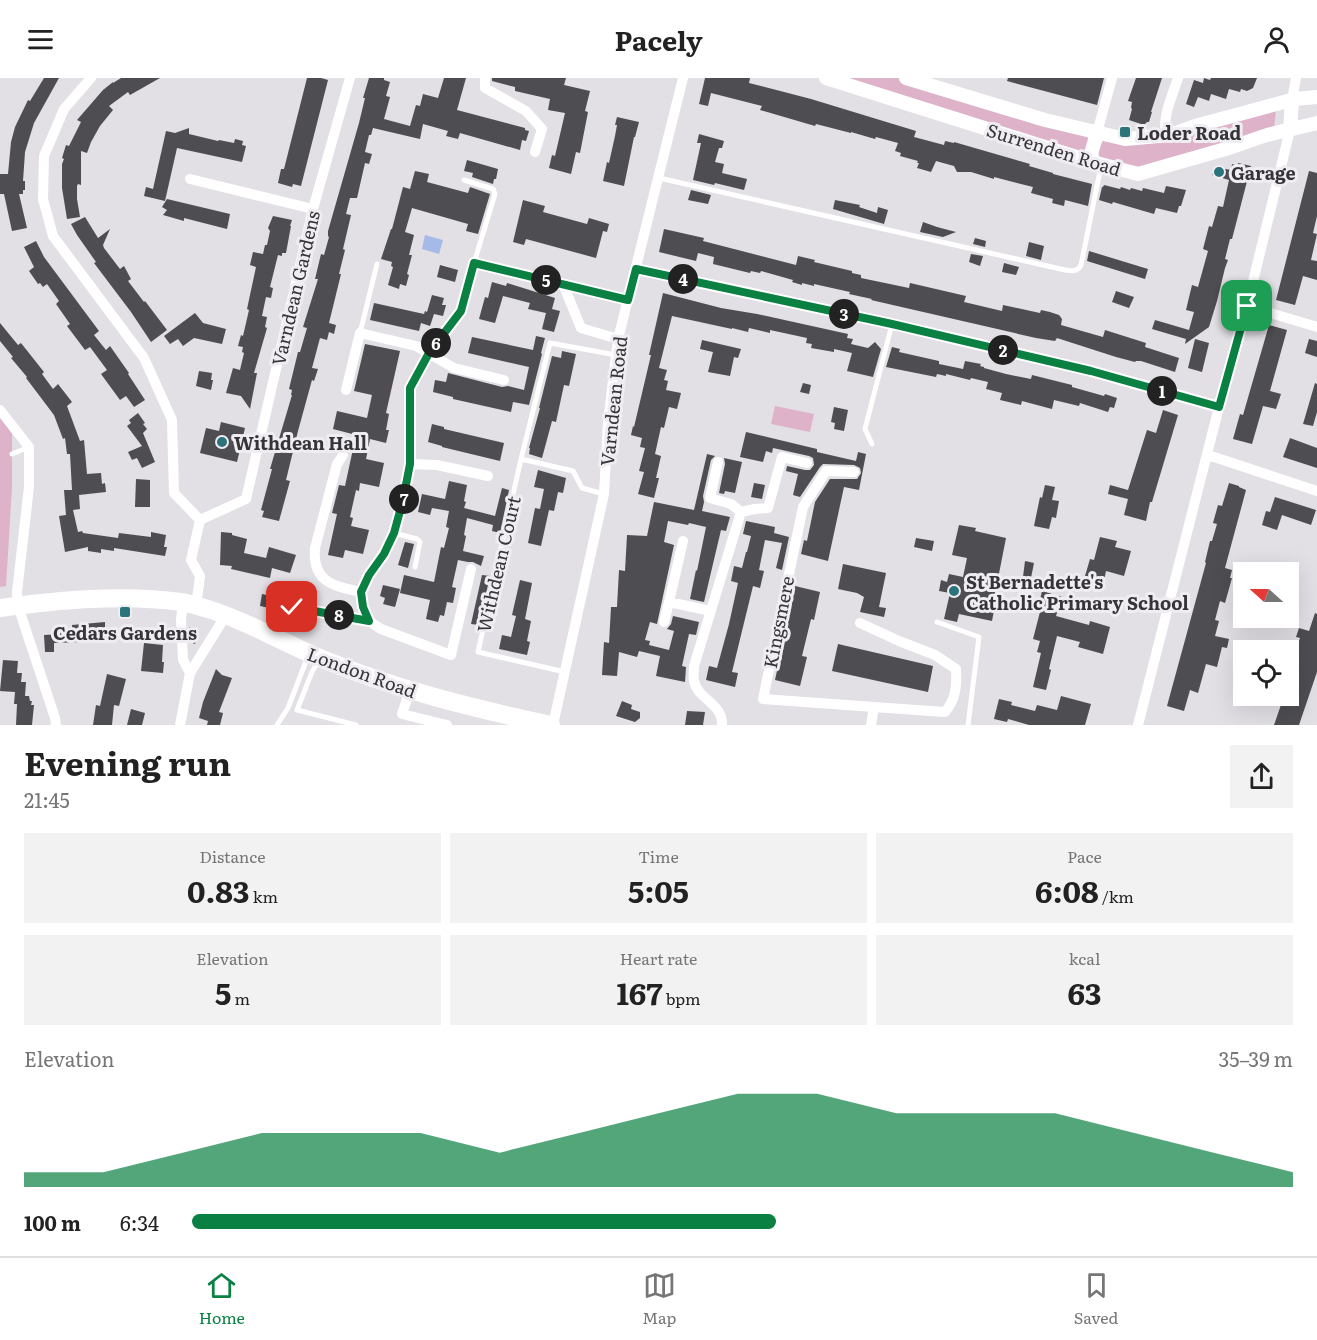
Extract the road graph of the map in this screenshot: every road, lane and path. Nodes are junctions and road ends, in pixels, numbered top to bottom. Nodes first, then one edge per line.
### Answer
1 (91, 78) edge
2 (350, 78) edge
3 (485, 78) edge
4 (683, 78) edge
5 (826, 78) edge
6 (906, 78) edge
7 (1112, 78) edge
8 (1178, 78) edge
9 (1296, 78) edge
10 (927, 85) junction
11 (1317, 97) edge
12 (1293, 100) junction
13 (919, 108) junction
14 (1317, 123) edge
15 (1290, 130) junction
16 (1097, 133) junction
17 (1166, 136) junction
18 (535, 152) dead end
19 (1095, 163) junction
20 (659, 178) junction
21 (190, 179) dead end
22 (464, 180) dead end
23 (314, 209) junction
24 (474, 263) junction
25 (377, 264) dead end
26 (636, 269) junction
27 (563, 284) junction
28 (628, 300) junction
29 (1247, 306) junction
30 (892, 324) junction
31 (1317, 327) edge
32 (360, 333) junction
33 (618, 339) junction
34 (429, 353) junction
35 (617, 355) junction
36 (504, 380) dead end
37 (346, 390) dead end
38 (1219, 407) junction
39 (0, 410) edge
40 (872, 444) dead end
41 (29, 447) junction
42 (12, 454) dead end
43 (343, 455) dead end
44 (1208, 455) junction
45 (522, 459) junction
46 (718, 462) dead end
47 (410, 464) junction
48 (807, 464) dead end
49 (854, 472) dead end
50 (488, 476) dead end
51 (1317, 491) edge
52 (604, 494) junction
53 (741, 512) junction
54 (200, 520) junction
55 (394, 533) junction
56 (683, 541) dead end
57 (415, 567) dead end
58 (471, 568) dead end
59 (361, 592) junction
60 (669, 602) junction
61 (189, 604) junction
62 (9, 607) edge
63 (292, 607) dead end
64 (711, 611) junction
65 (226, 615) junction
66 (369, 621) junction
67 (664, 622) dead end
68 (860, 622) dead end
69 (937, 622) dead end
70 (315, 656) junction
71 (566, 672) junction
72 (190, 673) junction
73 (410, 690) junction
74 (874, 707) junction
75 (442, 724) edge
76 (56, 725) edge
77 (180, 725) edge
78 (277, 725) edge
79 (356, 725) edge
80 (552, 725) edge
81 (722, 725) edge
82 (871, 725) edge
83 (968, 725) edge
84 (1138, 725) edge

1 - 54 street
2 - 23 street, Varndean Gardens
3 - 18 street
4 - 20 street, Varndean Road
5 - 13 street, Surrenden Road
6 - 10 street, Surrenden Road
7 - 16 street
8 - 17 street
9 - 12 street
10 - 13 street
10 - 16 street, Surrenden Road
11 - 12 street, Surrenden Road
12 - 15 street
12 - 17 street, Surrenden Road
13 - 19 street, Surrenden Road
14 - 15 street, Surrenden Road
15 - 19 street, Surrenden Road
15 - 29 street
16 - 17 street, Surrenden Road
16 - 19 street
19 - 20 lane
20 - 26 street, Varndean Road
21 - 23 street
22 - 24 lane
23 - 54 street, Varndean Gardens
24 - 27 street
24 - 34 street
25 - 32 lane
26 - 28 street, Varndean Road
26 - 30 street
27 - 28 street
27 - 33 street
28 - 33 street, Varndean Road
29 - 31 street
29 - 38 street
30 - 38 street
30 - 40 lane
32 - 34 street
32 - 37 street
33 - 35 street, Varndean Road
34 - 36 street
34 - 47 street
35 - 45 lane, Withdean Court
35 - 52 street, Varndean Road
38 - 44 street
39 - 41 street
41 - 42 lane
41 - 62 street
43 - 59 street
44 - 51 street
44 - 84 street
45 - 52 lane
45 - 71 lane, Withdean Court
46 - 53 street
47 - 50 street
47 - 55 street
48 - 53 street
49 - 74 street, Kingsmere
52 - 71 street, Varndean Road
53 - 64 street
54 - 61 street
55 - 57 lane
55 - 59 street
56 - 60 street
58 - 66 street
59 - 66 street
60 - 64 street
60 - 67 street
61 - 62 highway, London Road
61 - 65 highway, London Road
61 - 72 street
62 - 76 street
63 - 66 street
64 - 81 street
65 - 70 highway, London Road
65 - 72 street
68 - 74 street, Kingsmere
69 - 83 lane
70 - 73 highway, London Road
70 - 78 lane
70 - 79 lane
71 - 80 street, Varndean Road
72 - 77 street
73 - 75 street
73 - 80 highway, London Road
74 - 82 street

